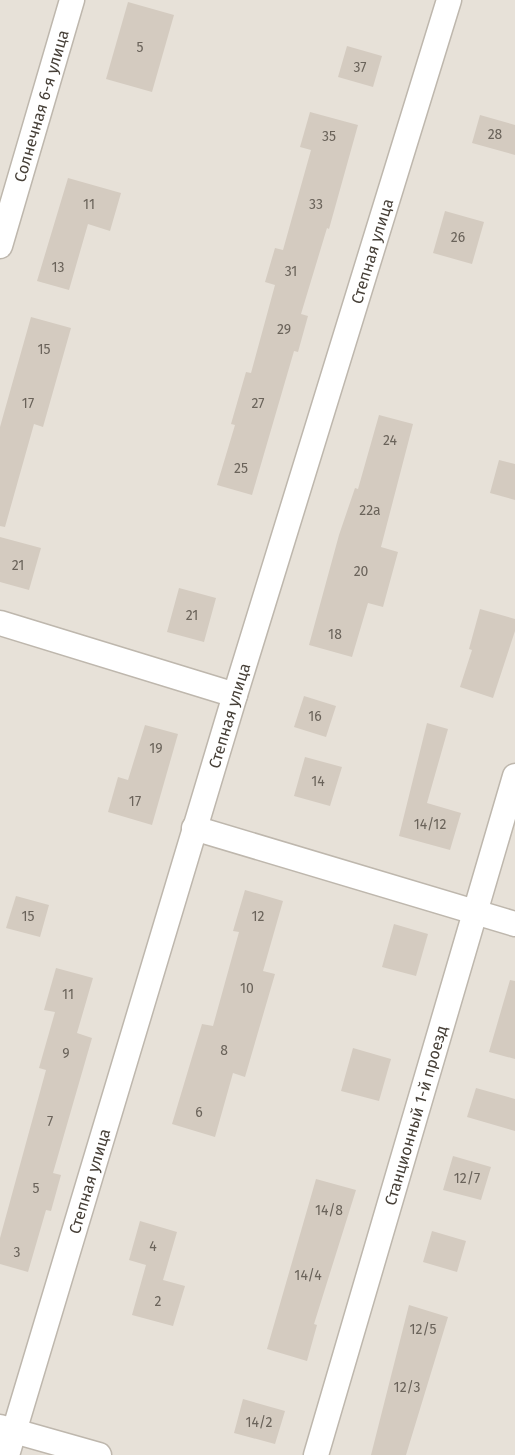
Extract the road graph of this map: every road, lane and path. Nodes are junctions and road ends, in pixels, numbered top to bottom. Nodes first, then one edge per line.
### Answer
1 (72, 0) edge
2 (449, 0) edge
3 (0, 246) edge
4 (0, 623) edge
5 (235, 695) junction
6 (515, 776) edge
7 (194, 828) junction
8 (475, 912) junction
9 (515, 924) edge
10 (7, 1429) edge
11 (7, 1455) edge
12 (99, 1455) edge
13 (316, 1455) edge

1 - 3 street, Солнечная 6-я улица
2 - 5 street, Степная улица
4 - 5 street
5 - 7 street, Степная улица
6 - 8 street, Станционный 1-й проезд
7 - 8 street
7 - 10 street, Степная улица
8 - 9 street
8 - 13 street, Станционный 1-й проезд
10 - 11 street, Степная улица
10 - 12 street

